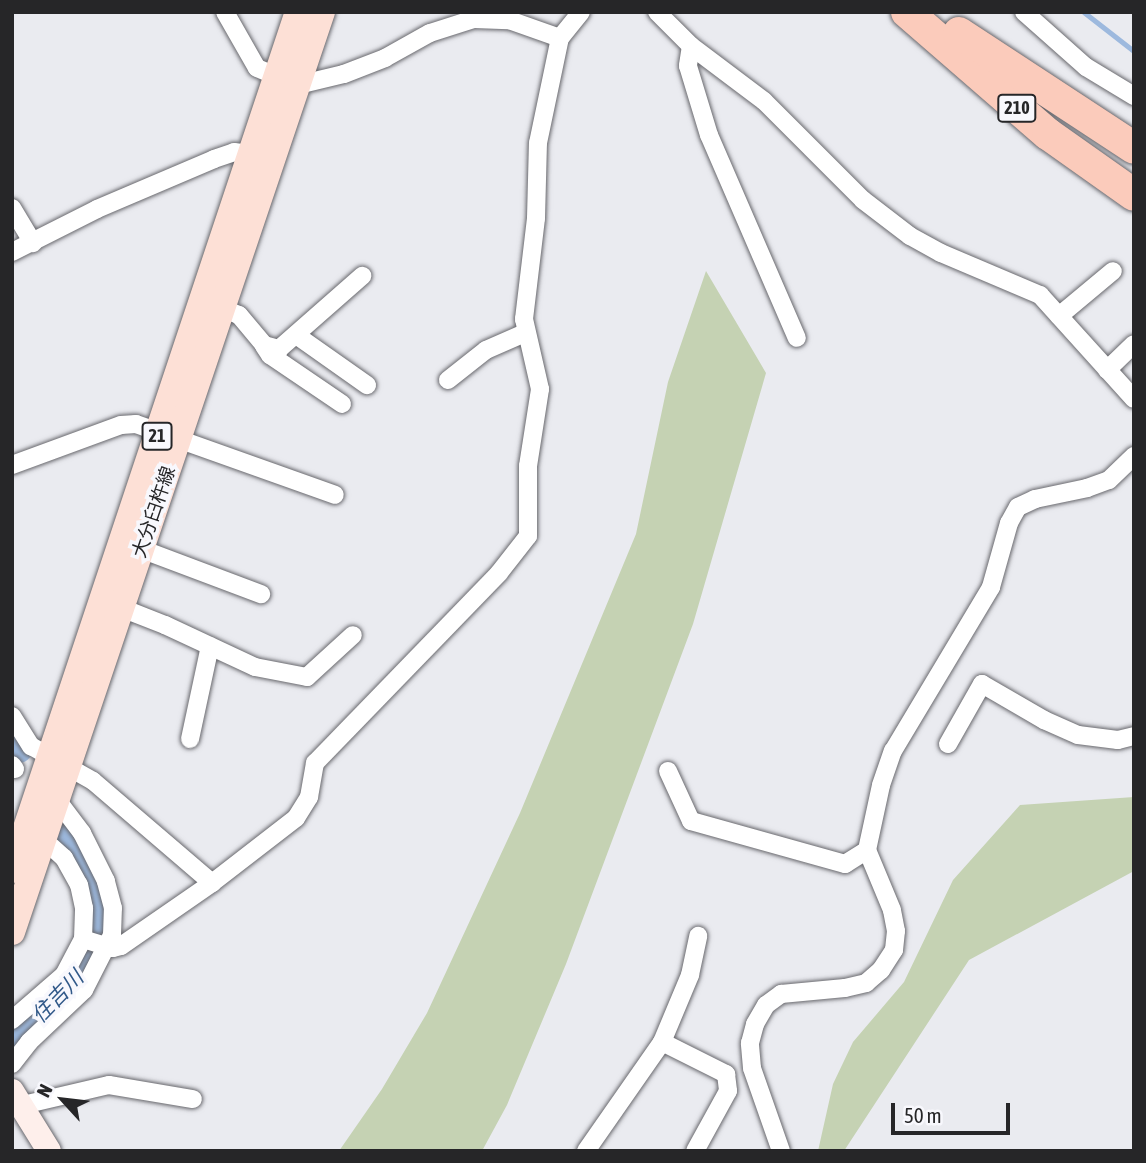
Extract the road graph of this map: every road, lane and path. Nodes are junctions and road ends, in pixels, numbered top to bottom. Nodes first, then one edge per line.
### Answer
1 (225, 12) edge
2 (298, 12) edge
3 (322, 12) edge
4 (581, 12) edge
5 (657, 12) edge
6 (907, 12) edge
7 (934, 12) edge
8 (1024, 12) edge
9 (472, 16) edge
10 (560, 38) junction
11 (691, 47) junction
12 (287, 81) junction
13 (1134, 96) edge
14 (1134, 148) edge
15 (262, 155) junction
16 (1134, 195) edge
17 (12, 208) edge
18 (33, 243) junction
19 (12, 252) edge
20 (1113, 271) dead end
21 (362, 276) dead end
22 (212, 304) junction
23 (1059, 316) junction
24 (525, 333) junction
25 (296, 335) junction
26 (797, 338) dead end
27 (1134, 344) edge
28 (264, 345) junction
29 (1107, 370) junction
30 (448, 380) dead end
31 (367, 385) dead end
32 (1134, 399) edge
33 (342, 404) dead end
34 (169, 434) junction
35 (1134, 456) edge
36 (12, 465) edge
37 (335, 495) dead end
38 (132, 545) junction
39 (261, 594) dead end
40 (112, 604) junction
41 (353, 635) dead end
42 (210, 646) junction
43 (12, 716) edge
44 (1134, 736) edge
45 (190, 739) dead end
46 (948, 744) dead end
47 (59, 762) junction
48 (668, 771) dead end
49 (57, 800) junction
50 (44, 841) junction
51 (867, 850) junction
52 (19, 863) edge
53 (212, 883) junction
54 (12, 932) edge
55 (698, 936) dead end
56 (83, 939) junction
57 (108, 947) junction
58 (12, 1020) edge
59 (662, 1042) junction
60 (12, 1063) edge
61 (18, 1098) edge
62 (193, 1099) dead end
63 (49, 1151) edge
64 (586, 1151) edge
65 (695, 1151) edge
66 (781, 1151) edge

1 - 12 street
2 - 12 main road, 大分臼杵線 / 21
3 - 12 main road, 大分臼杵線 / 21
4 - 10 street
5 - 11 street
6 - 16 highway, 210
7 - 14 highway, 210
8 - 13 street
9 - 10 street
9 - 12 street
10 - 24 street
11 - 23 street
11 - 26 street
12 - 15 main road, 大分臼杵線 / 21
15 - 18 street
15 - 22 main road, 大分臼杵線 / 21
17 - 18 street
18 - 19 street
20 - 23 street
21 - 25 street
22 - 28 street
22 - 34 main road, 大分臼杵線 / 21
23 - 29 street
24 - 30 street
24 - 53 street
25 - 28 street
25 - 31 street
27 - 29 street
28 - 33 street
29 - 32 street
34 - 36 street
34 - 37 street
34 - 38 main road, 大分臼杵線 / 21
35 - 51 street
38 - 39 street
38 - 40 main road, 大分臼杵線 / 21
40 - 42 street
40 - 47 main road, 大分臼杵線 / 21
41 - 42 street
42 - 45 street
43 - 47 street
44 - 46 street
47 - 49 main road, 大分臼杵線 / 21
47 - 52 main road, 大分臼杵線 / 21
47 - 53 street
48 - 51 street
49 - 50 main road, 大分臼杵線 / 21
49 - 57 street
50 - 52 main road, 大分臼杵線 / 21
50 - 56 street
51 - 66 street
52 - 54 main road, 大分臼杵線 / 21
53 - 57 street
55 - 59 street
56 - 57 street
56 - 58 street
57 - 60 street
59 - 64 street
59 - 65 street
61 - 62 street
61 - 63 street

